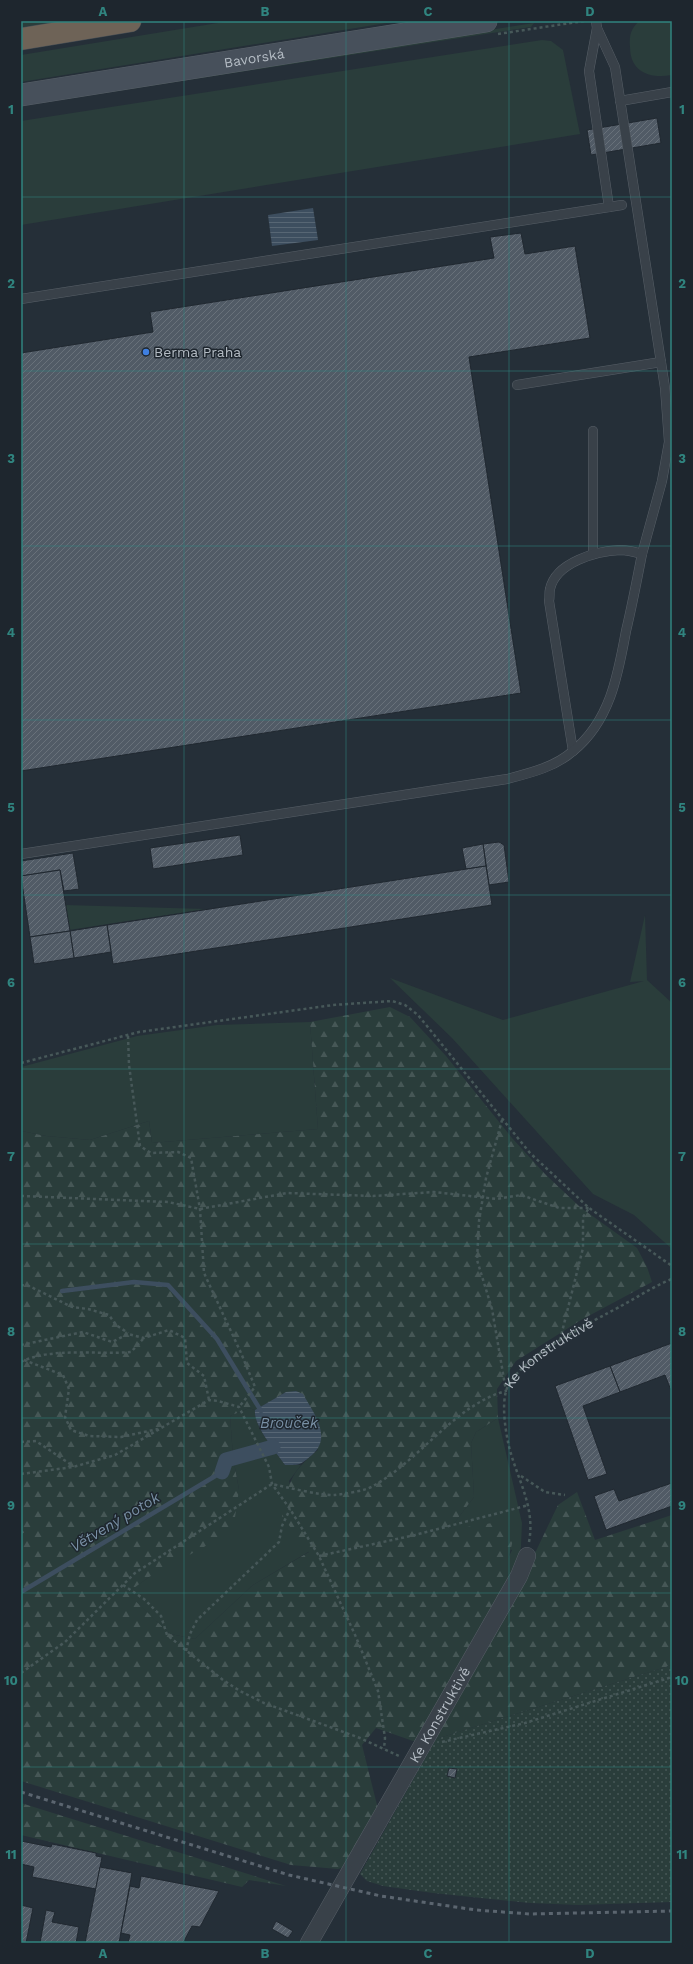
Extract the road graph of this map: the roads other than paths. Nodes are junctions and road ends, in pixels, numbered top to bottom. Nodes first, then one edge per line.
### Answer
1 (130, 21) edge
2 (486, 21) edge
3 (596, 24) edge
4 (21, 39) edge
5 (672, 92) edge
6 (21, 95) edge
7 (620, 100) junction
8 (622, 205) dead end
9 (609, 207) junction
10 (21, 299) edge
11 (661, 362) junction
12 (517, 385) dead end
13 (593, 431) dead end
14 (593, 554) junction
15 (642, 554) junction
16 (573, 751) junction
17 (21, 854) edge
18 (527, 1556) road end
19 (309, 1943) edge

1 - 4 highway
2 - 6 street, Bavorská
3 - 7 lane
3 - 9 lane
5 - 7 lane
7 - 11 lane
8 - 9 lane
9 - 10 lane
11 - 12 lane
11 - 15 lane
13 - 14 lane
14 - 15 lane
14 - 16 lane
15 - 16 lane
16 - 17 lane
18 - 19 street, Ke Konstruktivě

